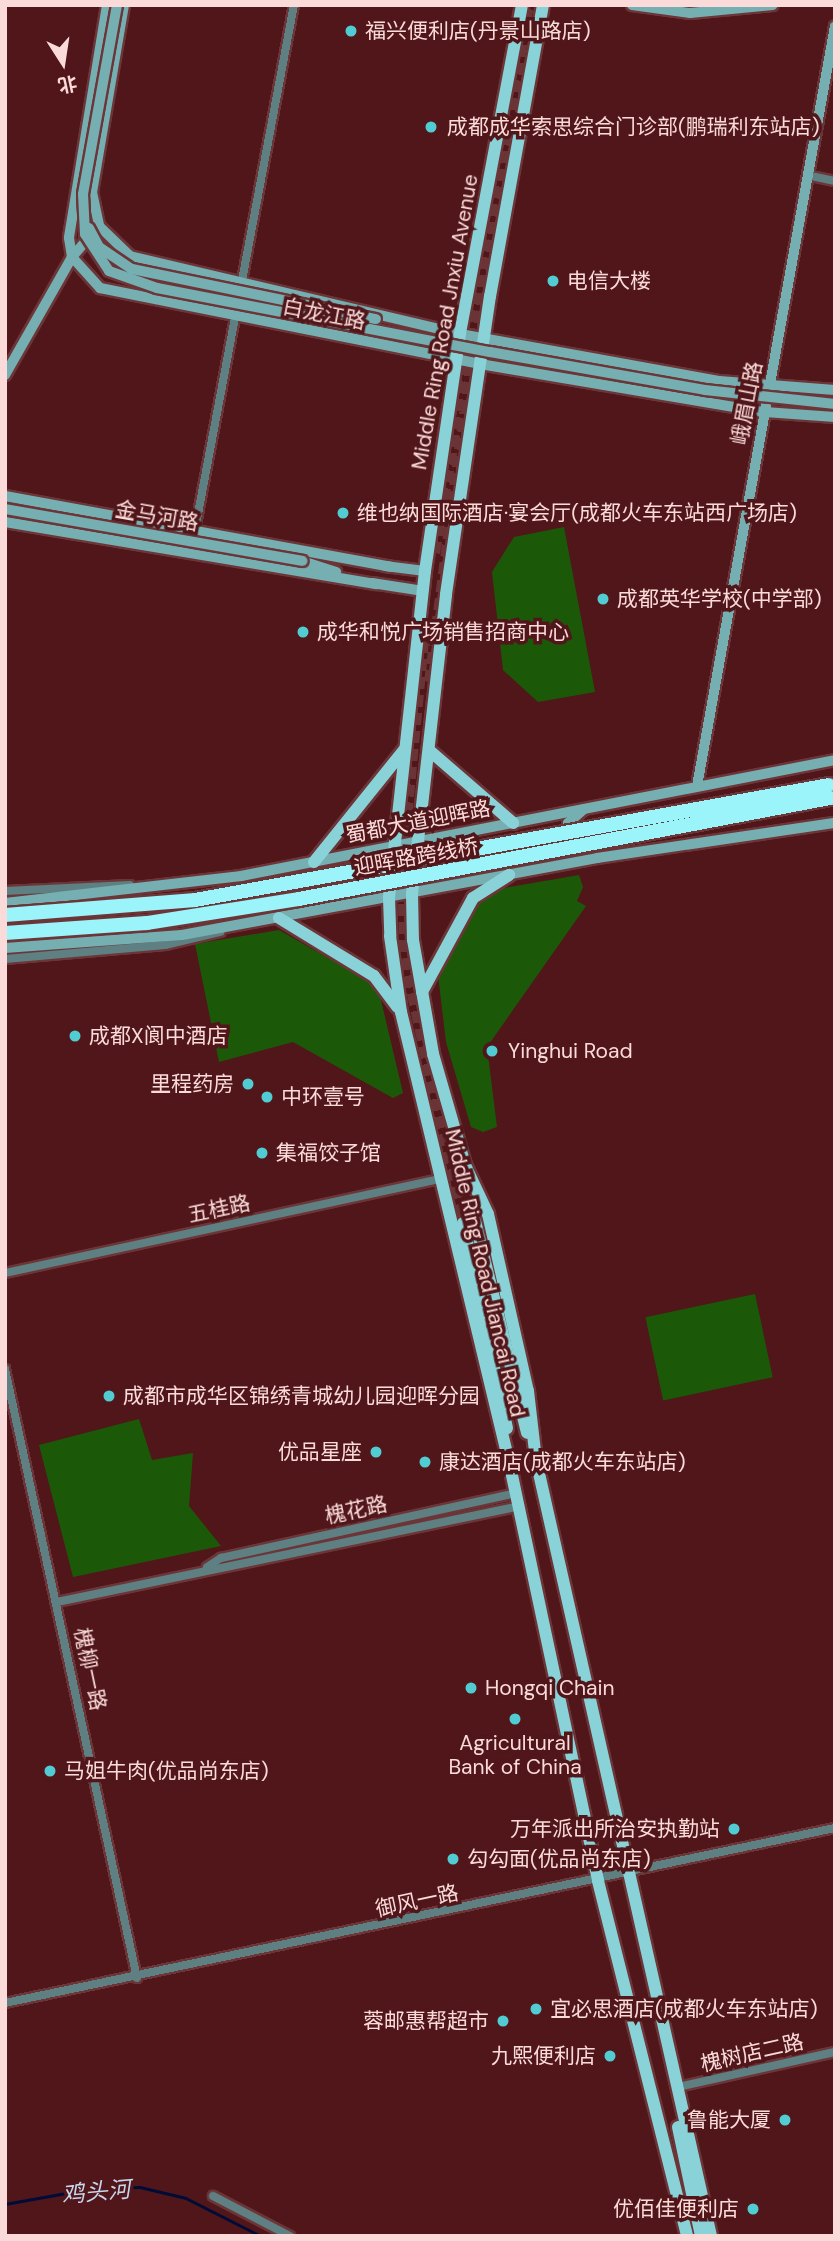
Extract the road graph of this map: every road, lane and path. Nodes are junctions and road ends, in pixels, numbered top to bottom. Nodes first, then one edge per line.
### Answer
1 (107, 5) edge
2 (117, 5) edge
3 (124, 5) edge
4 (294, 5) edge
5 (522, 5) edge
6 (543, 5) edge
7 (632, 5) edge
8 (773, 5) edge
9 (835, 26) edge
10 (811, 176) junction
11 (835, 181) edge
12 (83, 194) junction
13 (99, 226) junction
14 (72, 257) junction
15 (244, 282) junction
16 (236, 317) junction
17 (418, 326) junction
18 (460, 334) junction
19 (483, 339) junction
20 (456, 359) junction
21 (480, 364) junction
22 (5, 375) edge
23 (770, 386) junction
24 (835, 390) edge
25 (835, 404) edge
26 (765, 412) junction
27 (835, 417) edge
28 (5, 496) edge
29 (5, 509) edge
30 (5, 522) edge
31 (195, 531) junction
32 (191, 553) junction
33 (302, 561) junction
34 (391, 567) junction
35 (425, 571) junction
36 (377, 584) junction
37 (423, 591) junction
38 (406, 746) junction
39 (430, 751) junction
40 (835, 760) edge
41 (697, 786) junction
42 (586, 808) junction
43 (513, 823) junction
44 (835, 823) edge
45 (422, 839) junction
46 (397, 845) junction
47 (597, 858) junction
48 (314, 862) junction
49 (509, 875) junction
50 (241, 876) junction
51 (178, 886) junction
52 (5, 891) edge
53 (412, 894) junction
54 (389, 898) junction
55 (5, 903) edge
56 (5, 915) edge
57 (279, 918) junction
58 (249, 924) junction
59 (5, 933) edge
60 (5, 948) edge
61 (5, 959) edge
62 (422, 992) junction
63 (401, 1013) junction
64 (441, 1179) junction
65 (5, 1273) edge
66 (5, 1369) edge
67 (536, 1460) junction
68 (510, 1466) junction
69 (518, 1499) junction
70 (205, 1568) junction
71 (57, 1602) junction
72 (835, 1828) edge
73 (628, 1874) junction
74 (598, 1881) junction
75 (652, 1972) junction
76 (137, 1978) junction
77 (625, 1984) junction
78 (5, 2003) edge
79 (835, 2052) edge
80 (678, 2087) junction
81 (213, 2196) dead end
82 (290, 2236) edge
83 (678, 2236) edge
84 (687, 2236) edge
85 (701, 2236) edge
86 (711, 2236) edge

1 - 14 street
2 - 12 street, bridge
3 - 13 street
4 - 15 street
5 - 18 main road, Middle Ring Road Jnxiu Avenue
6 - 19 main road, Middle Ring Road Jnxiu Avenue
7 - 8 street
9 - 10 street, 峨眉山路
10 - 11 street
10 - 23 street, 峨眉山路
12 - 17 street, bridge
12 - 25 street, bridge
13 - 14 street
13 - 15 street, 白龙江路
14 - 16 street, 白龙江路
14 - 22 street
15 - 16 street
15 - 17 street, 白龙江路
16 - 20 street, 白龙江路
16 - 31 street
17 - 18 street, 白龙江路
18 - 19 street, 白龙江路
18 - 20 main road, Middle Ring Road Jnxiu Avenue
19 - 21 main road, Middle Ring Road Jnxiu Avenue
19 - 23 street, 白龙江路
20 - 21 street, 白龙江路
20 - 35 main road, Middle Ring Road Jnxiu Avenue
21 - 26 street, 白龙江路
21 - 39 main road, Middle Ring Road Jnxiu Avenue
23 - 24 street, 白龙江路
23 - 26 street, 峨眉山路
26 - 27 street, 白龙江路
26 - 41 street, 峨眉山路
28 - 31 street
29 - 33 street, 金马河路, bridge
30 - 32 street
31 - 32 street
31 - 34 street
32 - 36 street
33 - 34 street
33 - 36 street
34 - 35 street
35 - 37 main road, Middle Ring Road Jnxiu Avenue
36 - 37 street
37 - 38 main road, Middle Ring Road Jnxiu Avenue
38 - 46 main road, Middle Ring Road Jnxiu Avenue
38 - 48 main road
39 - 43 main road
39 - 45 main road, Middle Ring Road Jnxiu Avenue
40 - 41 street, 蜀都大道迎晖路
41 - 42 street, 蜀都大道迎晖路
42 - 43 street, 蜀都大道迎晖路
42 - 47 street
43 - 45 street, 蜀都大道迎晖路
44 - 47 street
45 - 46 street, 蜀都大道迎晖路
45 - 53 main road, Middle Ring Road Jnxiu Avenue
46 - 48 street, 蜀都大道迎晖路
46 - 54 main road, Middle Ring Road Jnxiu Avenue
47 - 49 street
48 - 50 street, 蜀都大道迎晖路
49 - 53 street
49 - 62 main road
50 - 51 street, 蜀都大道迎晖路
50 - 58 street
51 - 52 street
51 - 55 street, 蜀都大道迎晖路
53 - 54 street
53 - 62 main road, Middle Ring Road Jiancai Road
54 - 57 street
54 - 63 main road, Middle Ring Road Jiancai Road
56 - 59 highway, 迎晖路跨线桥, bridge
57 - 58 street
57 - 63 main road
58 - 60 street
58 - 61 street
62 - 67 main road, Middle Ring Road Jiancai Road
63 - 64 main road, Middle Ring Road Jiancai Road
64 - 65 street, 五桂路
64 - 68 main road, Middle Ring Road Jiancai Road
66 - 71 street, 槐柳一路
67 - 68 main road
67 - 73 main road, Middle Ring Road Jiancai Road
68 - 69 main road, Middle Ring Road Jiancai Road
69 - 70 street, 槐花路
69 - 70 street, 槐花路
69 - 74 main road, Middle Ring Road Jiancai Road
70 - 71 street, 槐花路
71 - 76 street, 槐柳一路
72 - 73 street, 御风一路
73 - 74 street, 御风一路
73 - 75 main road, Middle Ring Road Jiancai Road
74 - 76 street, 御风一路
74 - 77 main road, Middle Ring Road Jiancai Road
75 - 80 main road
75 - 85 main road
76 - 78 street, 御风一路
77 - 83 main road
77 - 84 main road
79 - 80 street, 槐树店二路
80 - 86 main road
81 - 82 street

